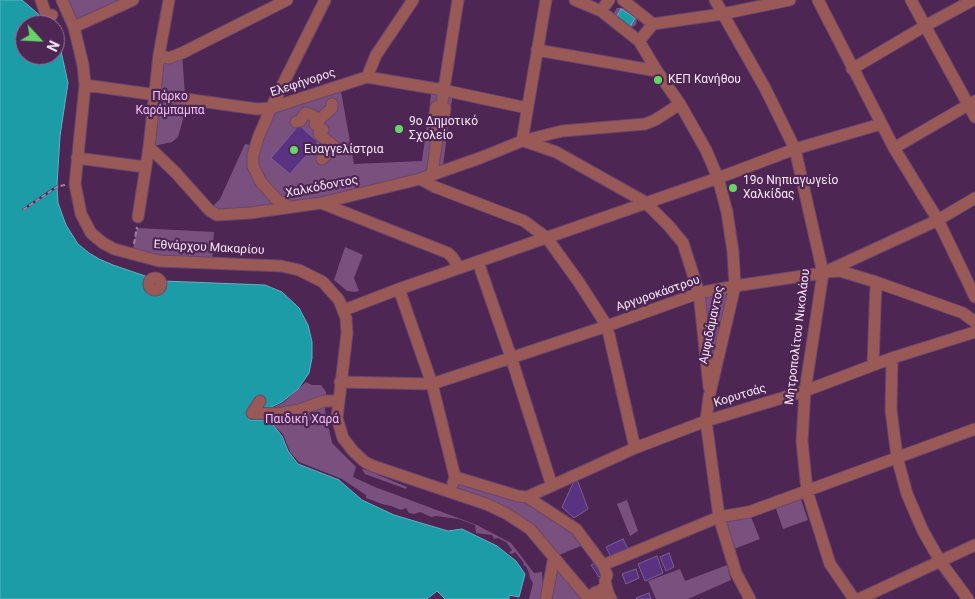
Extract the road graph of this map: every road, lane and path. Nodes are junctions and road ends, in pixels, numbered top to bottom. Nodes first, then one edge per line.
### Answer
1 (41, 0) edge
2 (62, 0) edge
3 (133, 0) edge
4 (169, 0) edge
5 (287, 0) edge
6 (325, 0) edge
7 (414, 0) edge
8 (458, 0) edge
9 (546, 0) edge
10 (575, 0) edge
11 (609, 0) edge
12 (623, 0) edge
13 (715, 0) edge
14 (790, 0) edge
15 (818, 0) edge
16 (911, 0) edge
17 (973, 0) edge
18 (600, 11) junction
19 (68, 14) junction
20 (722, 14) junction
21 (653, 24) junction
22 (925, 26) junction
23 (74, 27) junction
24 (639, 41) junction
25 (537, 50) junction
26 (159, 55) junction
27 (852, 69) junction
28 (657, 71) junction
29 (367, 77) junction
30 (85, 85) junction
31 (443, 90) junction
32 (154, 96) junction
33 (330, 97) junction
34 (972, 103) edge
35 (680, 104) junction
36 (271, 108) junction
37 (527, 108) junction
38 (290, 113) junction
39 (975, 117) edge
40 (318, 120) junction
41 (882, 124) junction
42 (522, 141) junction
43 (149, 147) junction
44 (894, 148) junction
45 (795, 150) junction
46 (76, 158) junction
47 (322, 159) dead end
48 (145, 166) junction
49 (432, 175) junction
50 (718, 178) junction
51 (420, 179) junction
52 (75, 184) junction
53 (975, 198) edge
54 (645, 202) junction
55 (321, 203) junction
56 (290, 208) junction
57 (23, 210) dead end
58 (138, 217) joint
59 (938, 220) junction
60 (546, 238) junction
61 (132, 254) junction
62 (160, 261) junction
63 (478, 262) junction
64 (459, 268) junction
65 (823, 272) junction
66 (156, 278) dead end
67 (876, 282) junction
68 (735, 286) junction
69 (399, 289) junction
70 (699, 293) junction
71 (975, 297) edge
72 (344, 310) junction
73 (975, 322) edge
74 (607, 326) junction
75 (975, 332) edge
76 (511, 357) junction
77 (892, 358) junction
78 (873, 365) junction
79 (340, 382) junction
80 (432, 384) junction
81 (805, 391) junction
82 (710, 396) junction
83 (260, 401) dead end
84 (338, 401) junction
85 (706, 421) junction
86 (975, 429) edge
87 (635, 448) junction
88 (897, 458) junction
89 (455, 477) junction
90 (552, 486) junction
91 (807, 491) junction
92 (450, 492) junction
93 (522, 496) junction
94 (719, 518) junction
95 (975, 545) edge
96 (554, 557) junction
97 (940, 561) junction
98 (603, 565) junction
99 (606, 584) junction
100 (546, 599) edge
101 (589, 599) edge
102 (594, 599) edge
103 (611, 599) edge
104 (750, 599) edge
105 (854, 599) edge
106 (859, 599) edge
107 (968, 599) edge

1 - 19 street
2 - 19 street, Εθνάρχου Μακαρίου
3 - 23 street
4 - 26 street
5 - 26 street
6 - 36 street
7 - 29 street
8 - 31 street
9 - 25 street
10 - 18 street
11 - 18 street
12 - 21 street
13 - 20 street, Μητροπολίτου Νικολάου
14 - 20 street
15 - 27 street
16 - 22 street
17 - 22 street
18 - 24 street
19 - 23 street, Εθνάρχου Μακαρίου
20 - 21 street
20 - 45 street, Μητροπολίτου Νικολάου
21 - 24 street
22 - 27 street
22 - 34 street
23 - 30 street, Εθνάρχου Μακαρίου
24 - 28 street, Αμφιδάμαντος
25 - 28 street
25 - 37 street
26 - 32 street
27 - 41 street
28 - 35 street, Αμφιδάμαντος
29 - 31 street, Ελεφήνορος
29 - 33 street, Ελεφήνορος
30 - 32 street, Ελεφήνορος
30 - 46 street, Εθνάρχου Μακαρίου
31 - 37 street, Ελεφήνορος
31 - 49 street
32 - 36 street, Ελεφήνορος
32 - 43 street
33 - 38 street, Ελεφήνορος
33 - 40 street
34 - 39 street
34 - 44 street
35 - 42 street, Χαλκόδοντος
35 - 50 street, Αμφιδάμαντος
36 - 38 street, Ελεφήνορος
36 - 56 street
37 - 42 street
38 - 40 street
40 - 47 street
41 - 44 street
41 - 45 street
42 - 49 street, Χαλκόδοντος
42 - 54 street
43 - 48 street
43 - 56 street, Χαλκόδοντος
44 - 59 street
45 - 50 street
45 - 65 street, Μητροπολίτου Νικολάου
46 - 48 street
46 - 52 street, Εθνάρχου Μακαρίου
48 - 58 street
49 - 51 street, Χαλκόδοντος
50 - 54 street
50 - 68 street, Αμφιδάμαντος
51 - 55 street, Χαλκόδοντος
51 - 60 street
52 - 57 path
52 - 61 street, Εθνάρχου Μακαρίου
53 - 59 street, Αργυροκάστρου
54 - 60 street
54 - 70 street
55 - 56 street, Χαλκόδοντος
55 - 64 street
58 - 61 path
59 - 65 street, Αργυροκάστρου
59 - 71 street
60 - 63 street
60 - 74 street
61 - 62 street, Εθνάρχου Μακαρίου
62 - 66 street
62 - 72 street, Εθνάρχου Μακαρίου
63 - 64 street
63 - 76 street
64 - 69 street
65 - 67 street
65 - 68 street, Αργυροκάστρου
65 - 81 street, Μητροπολίτου Νικολάου
67 - 73 street
67 - 78 street
68 - 70 street, Αργυροκάστρου
68 - 82 street, Αμφιδάμαντος
69 - 72 street
69 - 80 street
70 - 74 street, Αργυροκάστρου
70 - 82 street
72 - 79 street, Εθνάρχου Μακαρίου
74 - 76 street, Αργυροκάστρου
74 - 87 street
75 - 77 street, Κορυτσάς
76 - 80 street, Αργυροκάστρου
76 - 90 street
77 - 78 street, Κορυτσάς
77 - 88 street
78 - 81 street, Κορυτσάς
79 - 80 street, Αργυροκάστρου
79 - 84 street, Εθνάρχου Μακαρίου
80 - 89 street
81 - 85 street, Κορυτσάς
81 - 91 street, Μητροπολίτου Νικολάου
82 - 85 street, Αμφιδάμαντος
83 - 84 street
84 - 92 street, Εθνάρχου Μακαρίου
85 - 87 street, Κορυτσάς
85 - 94 street, Αμφιδάμαντος
86 - 88 street
87 - 90 street, Κορυτσάς
88 - 91 street
88 - 97 street
89 - 92 street
89 - 93 street
90 - 93 street, Κορυτσάς
91 - 94 street
91 - 105 street, Μητροπολίτου Νικολάου
92 - 96 street
93 - 98 street
94 - 98 street
94 - 104 street, Αμφιδάμαντος
95 - 97 street
96 - 100 street
96 - 101 street
97 - 106 street
97 - 107 street
98 - 99 street
99 - 102 street
99 - 103 street

